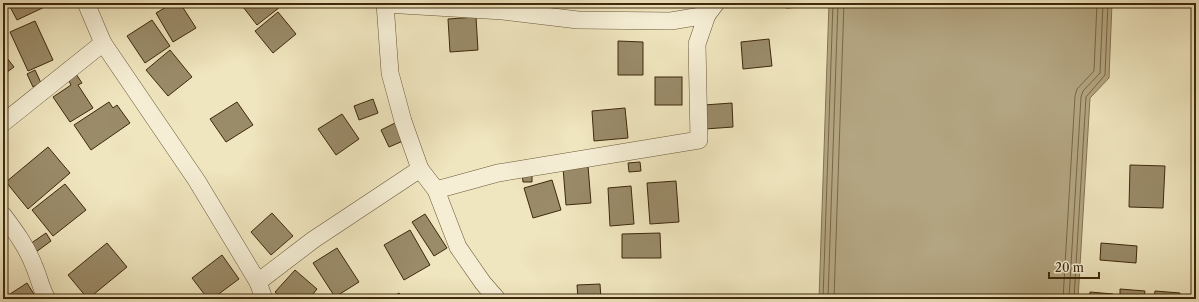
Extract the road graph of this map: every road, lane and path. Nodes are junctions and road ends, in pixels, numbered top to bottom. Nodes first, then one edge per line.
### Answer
1 (86, 3) edge
2 (385, 3) edge
3 (712, 9) edge
4 (103, 43) junction
5 (3, 123) edge
6 (420, 169) junction
7 (436, 190) junction
8 (3, 215) edge
9 (258, 282) junction
10 (47, 299) edge
11 (264, 299) edge
12 (496, 299) edge

1 - 4 street
2 - 3 street
2 - 6 street
3 - 7 street
4 - 5 street
4 - 9 street
6 - 7 street
6 - 9 street
7 - 12 street
8 - 10 street
9 - 11 street

